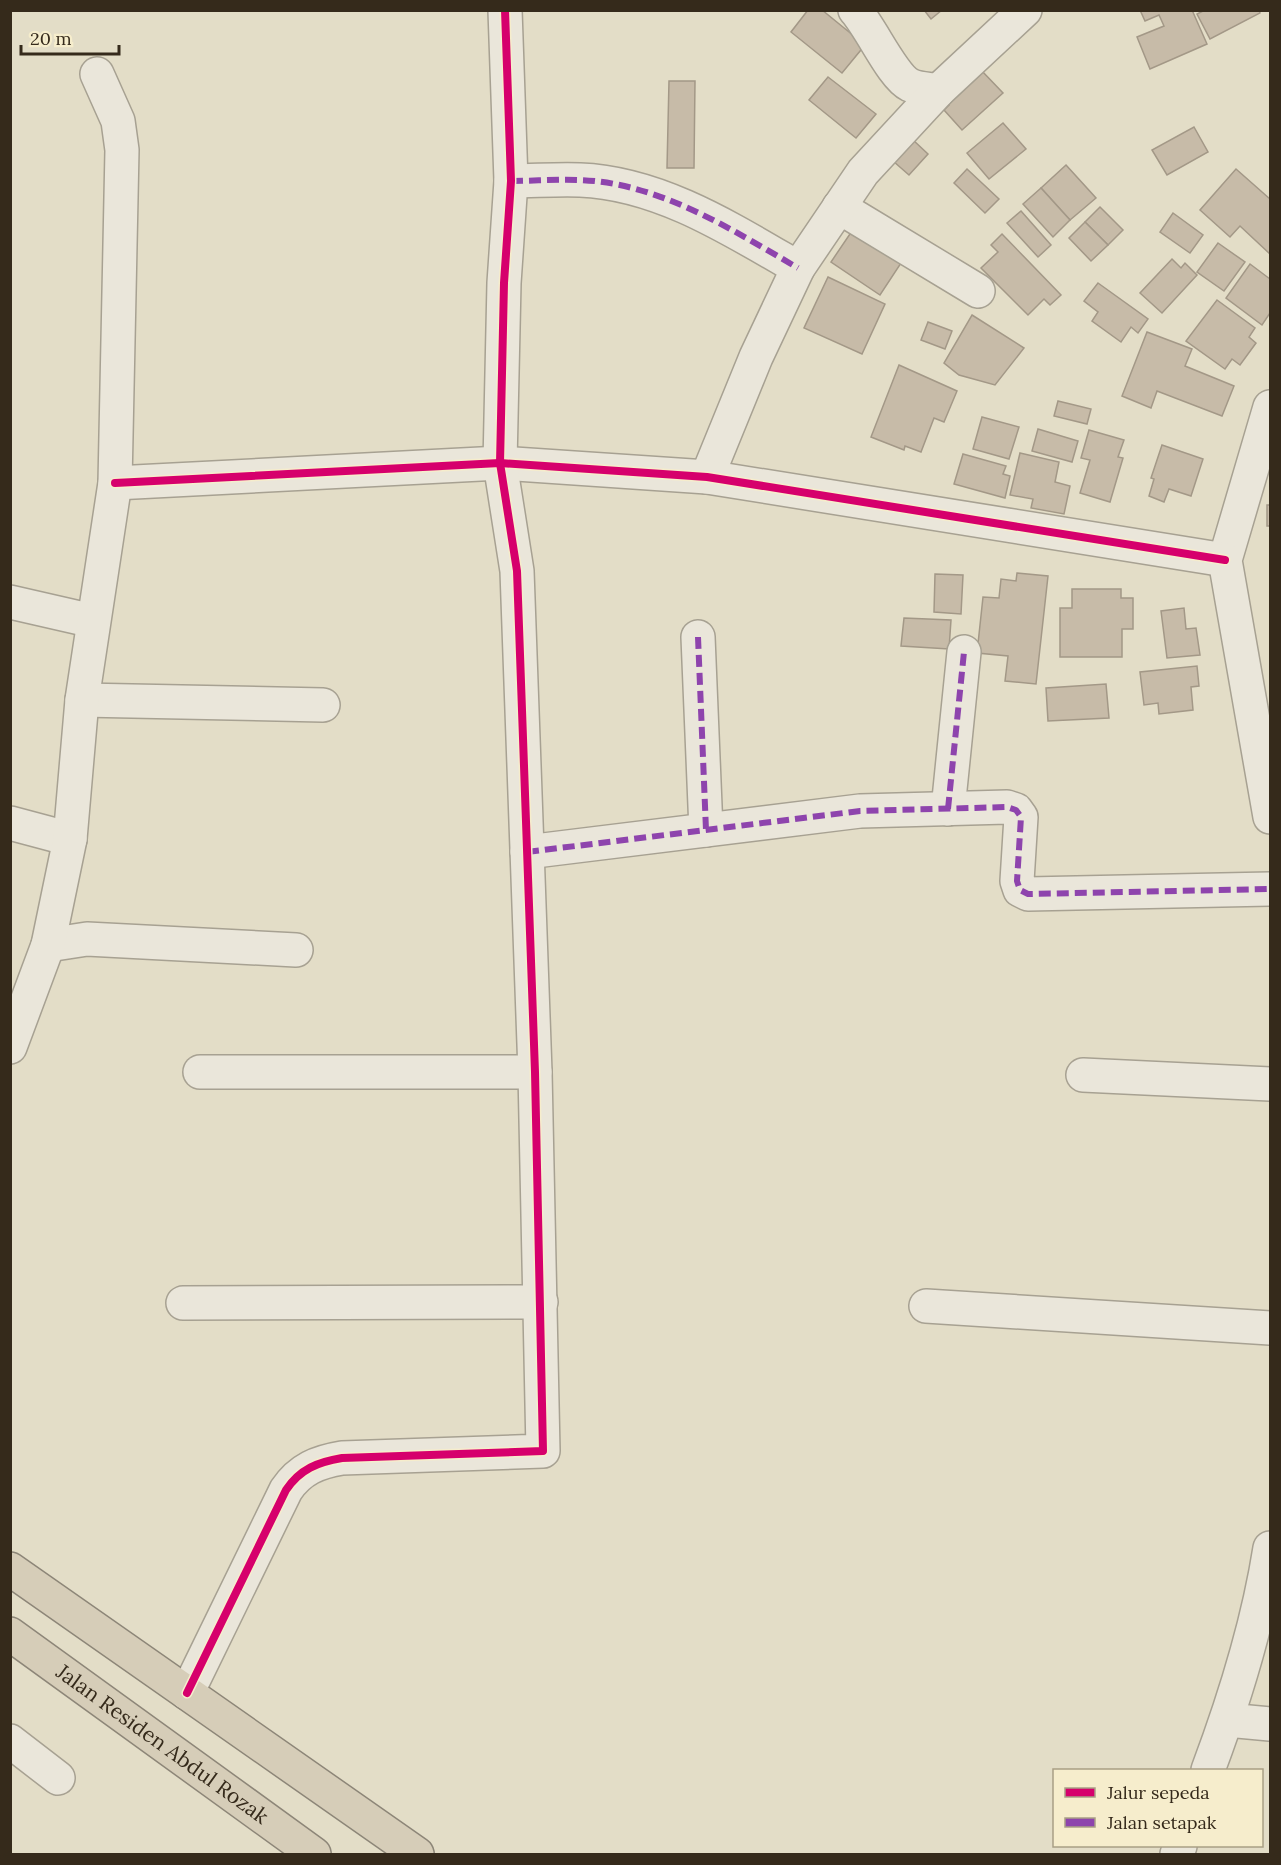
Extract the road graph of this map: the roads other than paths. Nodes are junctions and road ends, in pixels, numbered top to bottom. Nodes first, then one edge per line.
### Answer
1 (505, 10) edge
2 (855, 10) edge
3 (1025, 10) edge
4 (97, 75) dead end
5 (938, 91) junction
6 (511, 181) junction
7 (839, 207) junction
8 (798, 268) junction
9 (978, 291) dead end
10 (1270, 407) edge
11 (500, 463) junction
12 (707, 477) junction
13 (115, 483) junction
14 (1225, 560) junction
15 (10, 602) edge
16 (93, 621) junction
17 (698, 637) dead end
18 (964, 652) dead end
19 (81, 700) junction
20 (323, 705) dead end
21 (948, 809) junction
22 (1270, 817) edge
23 (10, 823) edge
24 (706, 830) junction
25 (70, 839) junction
26 (527, 852) junction
27 (1270, 889) edge
28 (48, 945) junction
29 (296, 950) dead end
30 (10, 1047) edge
31 (200, 1072) dead end
32 (535, 1072) junction
33 (1083, 1075) dead end
34 (1270, 1084) edge
35 (541, 1302) junction
36 (183, 1303) dead end
37 (926, 1306) dead end
38 (1270, 1328) edge
39 (1270, 1548) edge
40 (10, 1569) edge
41 (10, 1634) edge
42 (187, 1693) junction
43 (1227, 1720) junction
44 (1270, 1724) edge
45 (10, 1741) edge
46 (1208, 1769) edge
47 (58, 1778) dead end
48 (314, 1854) edge
49 (417, 1854) edge

1 - 6 street
2 - 5 street
3 - 5 street
4 - 13 street
5 - 7 street
6 - 8 street
6 - 11 street
7 - 8 street
7 - 9 street
8 - 12 street
10 - 14 street
11 - 12 street
11 - 13 street
11 - 26 street
12 - 14 street
13 - 16 street
14 - 22 street
15 - 16 street
16 - 19 street
17 - 24 street
18 - 21 street
19 - 20 street
19 - 25 street
21 - 24 street
21 - 27 street
23 - 25 street
24 - 26 street
25 - 28 street
26 - 32 street
28 - 29 street
28 - 30 street
31 - 32 street
32 - 35 street
33 - 34 street
35 - 36 street
35 - 42 street
37 - 38 street
39 - 43 street
40 - 42 highway
41 - 48 highway, Jalan Residen Abdul Rozak
42 - 49 highway
43 - 44 street
43 - 46 street
45 - 47 street

